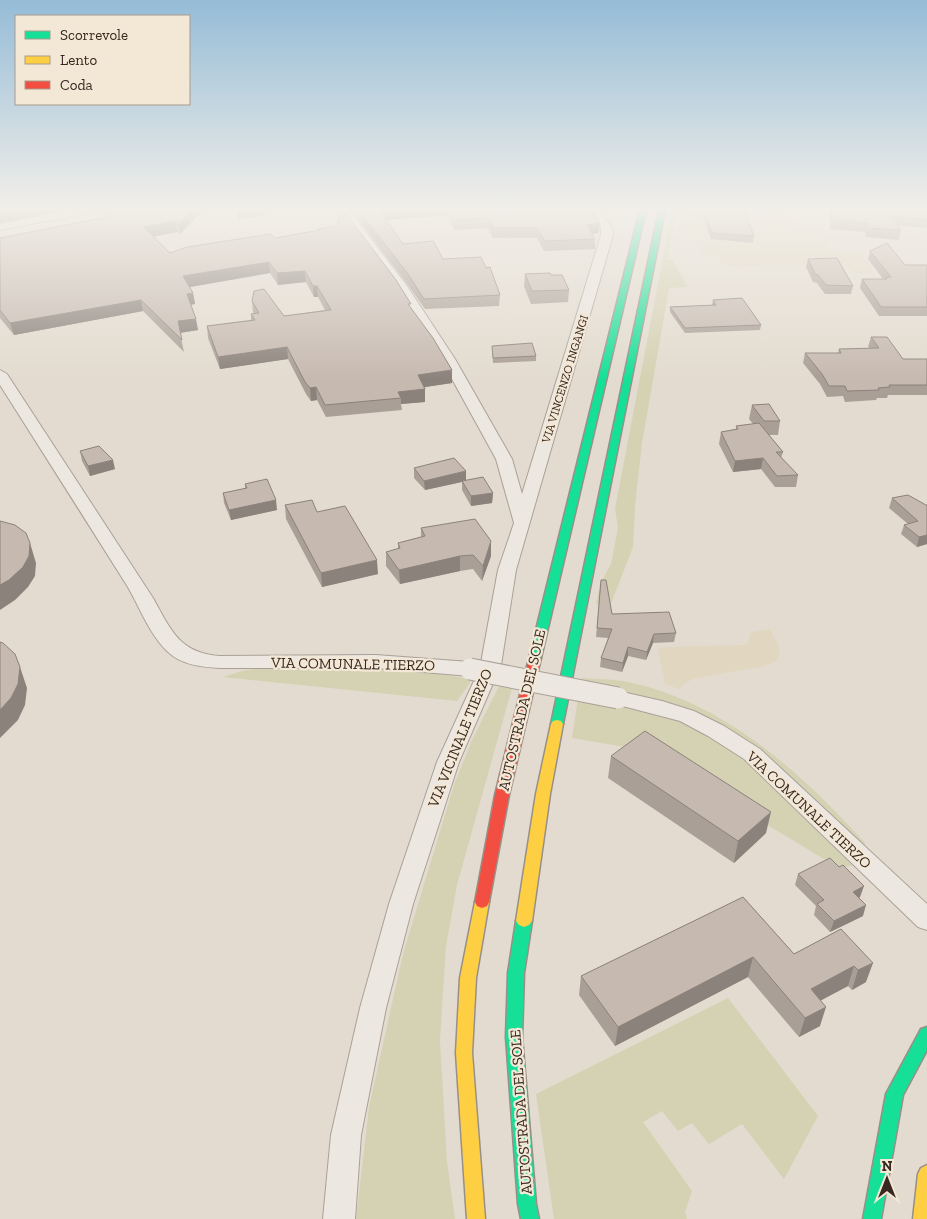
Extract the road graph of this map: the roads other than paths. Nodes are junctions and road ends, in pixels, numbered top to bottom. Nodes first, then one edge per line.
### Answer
1 (386, 267) edge
2 (598, 267) edge
3 (629, 267) edge
4 (650, 267) edge
5 (0, 374) edge
6 (522, 523) junction
7 (618, 698) joint
8 (927, 920) edge
9 (927, 1034) edge
10 (927, 1174) edge
11 (338, 1219) edge
12 (476, 1219) edge
13 (530, 1219) edge
14 (872, 1219) edge
15 (922, 1219) edge

1 - 6 street
2 - 6 street, VIA VINCENZO INGANGI
3 - 12 main road, AUTOSTRADA DEL SOLE
4 - 13 main road, AUTOSTRADA DEL SOLE
5 - 7 street, VIA COMUNALE TIERZO, bridge
6 - 11 street, VIA VICINALE TIERZO
7 - 8 street, VIA COMUNALE TIERZO
9 - 14 main road
10 - 15 main road

